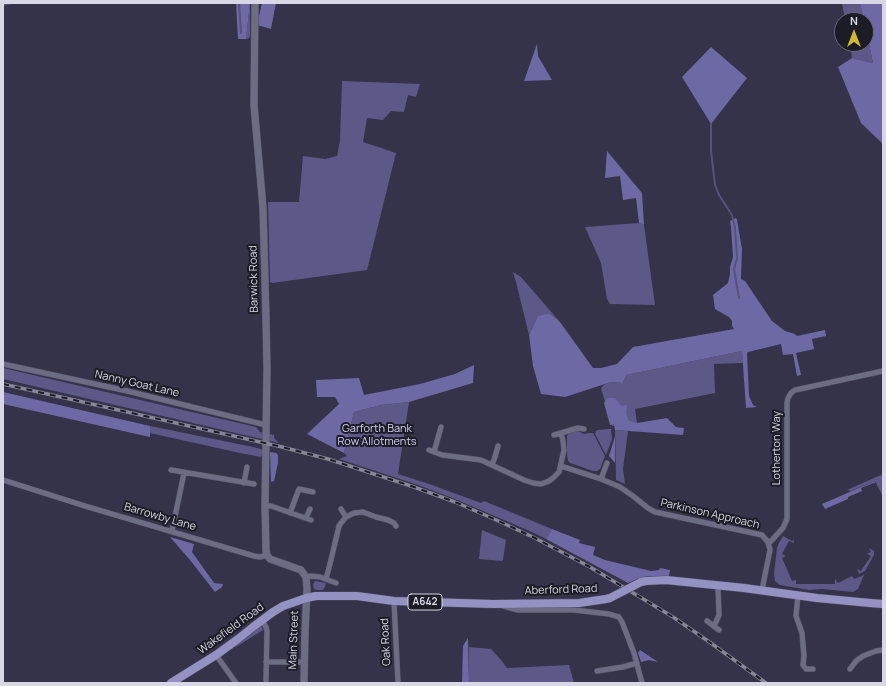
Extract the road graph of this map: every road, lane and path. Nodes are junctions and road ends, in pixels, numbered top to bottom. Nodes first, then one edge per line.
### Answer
1 (255, 3) edge
2 (3, 364) edge
3 (883, 371) edge
4 (266, 425) junction
5 (441, 428) dead end
6 (584, 428) dead end
7 (561, 433) junction
8 (554, 435) dead end
9 (498, 446) dead end
10 (607, 463) dead end
11 (492, 465) junction
12 (560, 466) junction
13 (247, 467) dead end
14 (171, 470) dead end
15 (184, 473) junction
16 (602, 479) junction
17 (3, 480) edge
18 (244, 483) junction
19 (254, 484) dead end
20 (313, 492) dead end
21 (265, 506) junction
22 (310, 509) dead end
23 (342, 509) dead end
24 (290, 512) junction
25 (346, 517) junction
26 (396, 526) dead end
27 (172, 532) junction
28 (768, 543) junction
29 (267, 555) junction
30 (306, 577) junction
31 (326, 579) junction
32 (336, 583) dead end
33 (718, 586) junction
34 (762, 590) junction
35 (798, 595) junction
36 (306, 598) junction
37 (394, 601) junction
38 (493, 604) junction
39 (883, 604) edge
40 (262, 620) junction
41 (707, 621) dead end
42 (714, 626) junction
43 (719, 630) dead end
44 (883, 650) edge
45 (216, 655) junction
46 (266, 662) junction
47 (304, 662) junction
48 (637, 663) junction
49 (813, 669) dead end
50 (850, 669) dead end
51 (597, 671) dead end
52 (266, 680) dead end
53 (171, 683) edge
54 (236, 683) edge
55 (304, 683) edge
56 (398, 683) edge
57 (642, 683) edge

1 - 4 street, Barwick Road
2 - 4 street, Nanny Goat Lane
3 - 28 street, Lotherton Way
4 - 21 street, Barwick Road
5 - 11 street
6 - 7 street
7 - 8 street
7 - 12 street
9 - 11 street
10 - 16 street
11 - 12 street
12 - 16 street, Parkinson Approach
13 - 18 street
14 - 15 street
15 - 18 street
15 - 27 street
16 - 28 street, Parkinson Approach
17 - 27 street, Barrowby Lane
18 - 19 street
20 - 24 street
21 - 24 street
21 - 29 street, Barwick Road
22 - 24 street
23 - 25 street
25 - 26 street
25 - 31 street
27 - 29 street, Barrowby Lane
28 - 34 street, Parkinson Approach
29 - 30 street, Barrowby Lane
30 - 31 street, Barrowby Lane
30 - 36 street
31 - 32 street, Barrowby Lane
33 - 34 main road, Aberford Road / A642
33 - 38 main road, Aberford Road / A642, bridge
33 - 42 street
34 - 35 main road, Aberford Road / A642
35 - 39 main road, Aberford Road / A642
35 - 49 street
36 - 37 main road, Aberford Road / A642
36 - 40 main road, Wakefield Road / A642
36 - 47 street, Main Street
37 - 38 main road, Aberford Road / A642
37 - 56 street, Oak Road
38 - 48 street
40 - 45 main road, Wakefield Road / A642
40 - 46 street
41 - 42 street
42 - 43 street
44 - 50 street
45 - 53 main road, Wakefield Road / A642
45 - 54 street
46 - 47 street
46 - 52 street
47 - 55 street, Main Street
48 - 51 street
48 - 57 street

